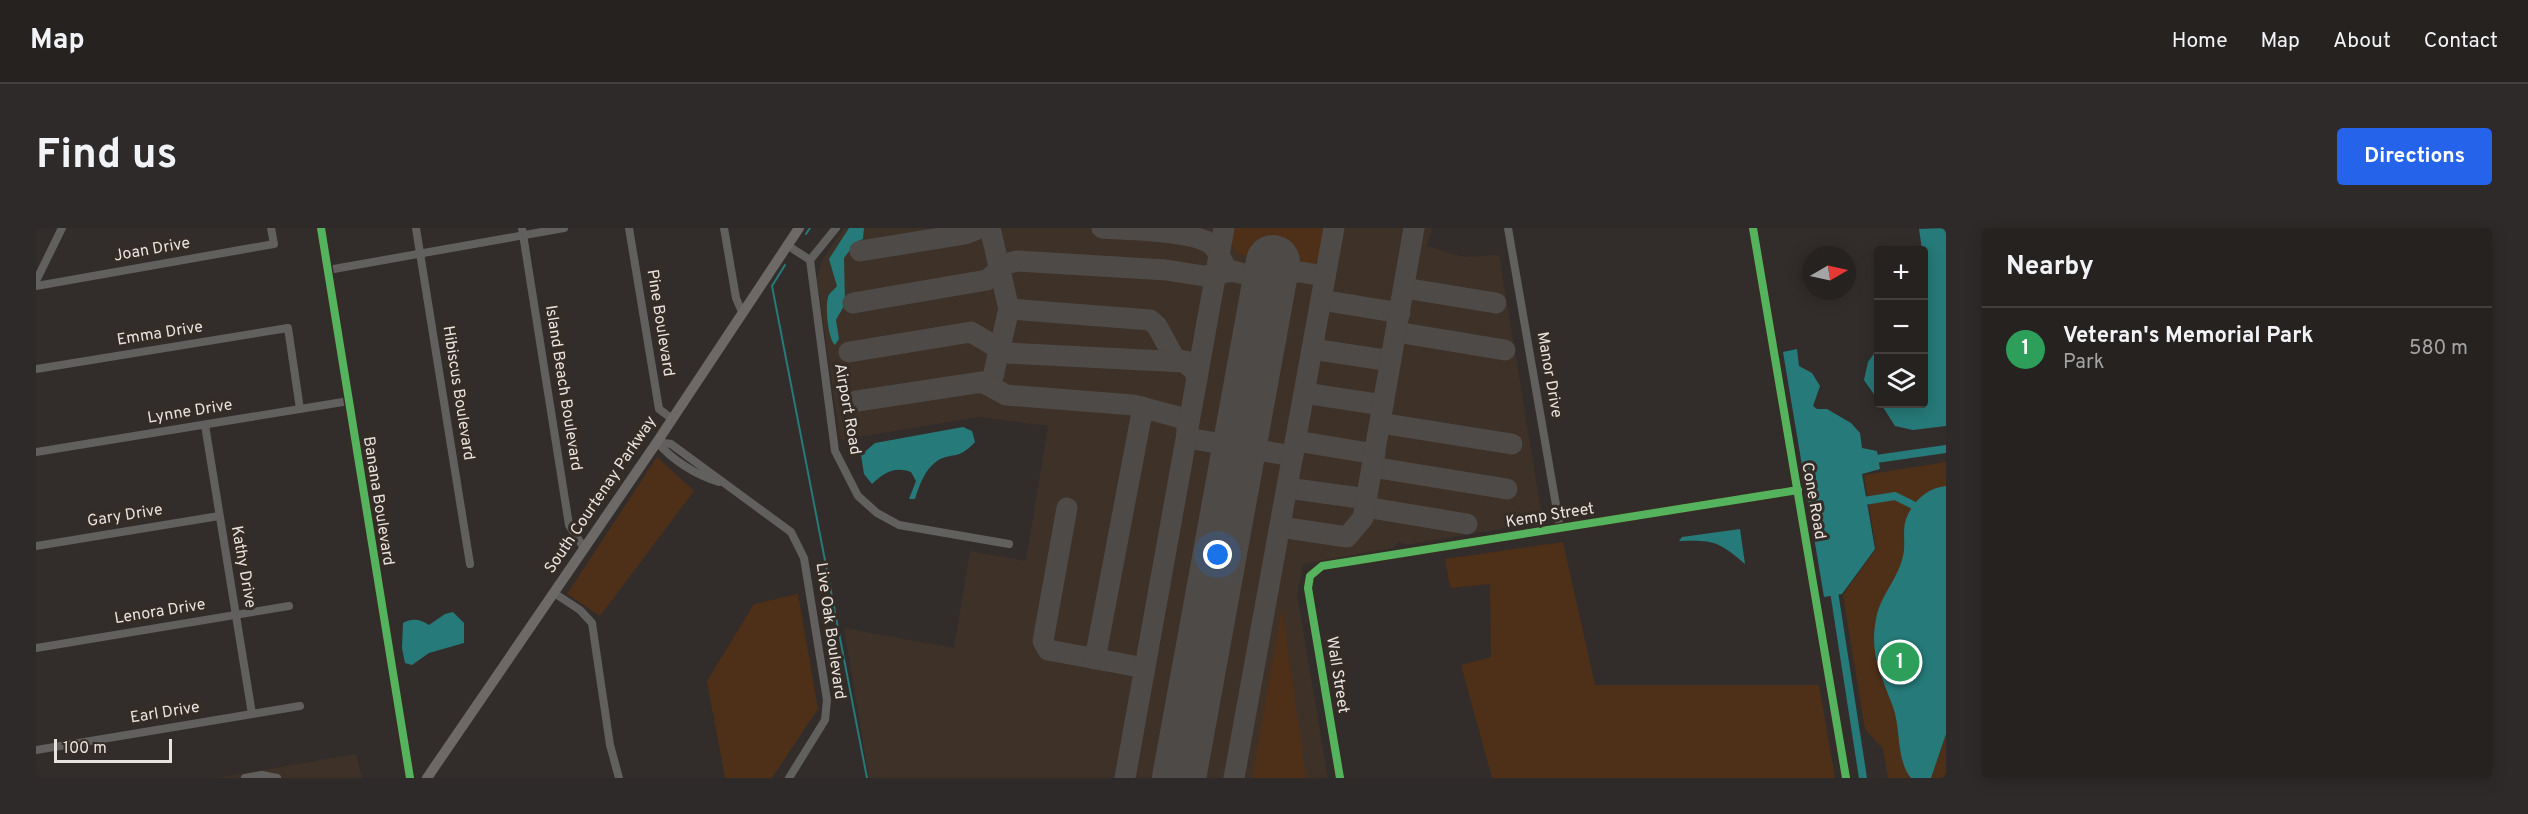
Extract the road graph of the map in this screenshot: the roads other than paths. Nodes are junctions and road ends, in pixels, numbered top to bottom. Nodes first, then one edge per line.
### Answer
1 (62, 228) edge
2 (271, 228) edge
3 (321, 228) edge
4 (416, 228) edge
5 (564, 228) edge
6 (629, 228) edge
7 (724, 228) edge
8 (799, 228) edge
9 (836, 228) edge
10 (1508, 228) edge
11 (1753, 228) edge
12 (522, 231) edge
13 (788, 245) junction
14 (420, 253) junction
15 (810, 260) junction
16 (328, 270) junction
17 (36, 280) edge
18 (36, 286) edge
19 (742, 312) junction
20 (36, 369) edge
21 (349, 401) junction
22 (300, 409) junction
23 (671, 418) junction
24 (206, 425) junction
25 (657, 441) junction
26 (36, 452) edge
27 (1798, 490) junction
28 (219, 516) junction
29 (1560, 528) junction
30 (1009, 544) dead end
31 (36, 546) edge
32 (584, 548) junction
33 (470, 564) dead end
34 (1310, 576) joint
35 (554, 593) junction
36 (289, 606) dead end
37 (236, 615) junction
38 (36, 648) edge
39 (300, 706) dead end
40 (252, 714) junction
41 (36, 750) edge
42 (245, 778) edge
43 (278, 778) edge
44 (410, 778) edge
45 (427, 778) edge
46 (619, 778) edge
47 (789, 778) edge
48 (1340, 778) edge
49 (1846, 778) edge

1 - 17 street
2 - 18 street, Joan Drive
3 - 16 street, Banana Boulevard
4 - 14 street, Hibiscus Boulevard
5 - 12 street
6 - 23 street, Pine Boulevard
7 - 19 street
8 - 13 main road, South Courtenay Parkway
9 - 15 street
10 - 29 street, Manor Drive
11 - 27 street, Cone Road
12 - 14 street
12 - 32 street, Island Beach Boulevard
13 - 15 street
13 - 19 main road, South Courtenay Parkway
14 - 16 street
14 - 33 street, Hibiscus Boulevard
15 - 30 street, Airport Road
16 - 21 street, Banana Boulevard
19 - 23 main road, South Courtenay Parkway
20 - 22 street, Emma Drive
21 - 22 street, Lynne Drive
21 - 44 street, Banana Boulevard
22 - 24 street, Lynne Drive
23 - 25 main road, South Courtenay Parkway
24 - 26 street, Lynne Drive
24 - 28 street, Kathy Drive
25 - 32 main road, South Courtenay Parkway
25 - 47 street, Live Oak Boulevard
27 - 29 street, Kemp Street
27 - 49 street, Cone Road
28 - 31 street, Gary Drive
28 - 37 street, Kathy Drive
29 - 34 street, Kemp Street
32 - 35 main road, South Courtenay Parkway
34 - 48 street, Wall Street
35 - 45 main road, South Courtenay Parkway
35 - 46 street
36 - 37 street, Lenora Drive
37 - 38 street, Lenora Drive
37 - 40 street, Kathy Drive
39 - 40 street, Earl Drive
40 - 41 street, Earl Drive
42 - 43 street

